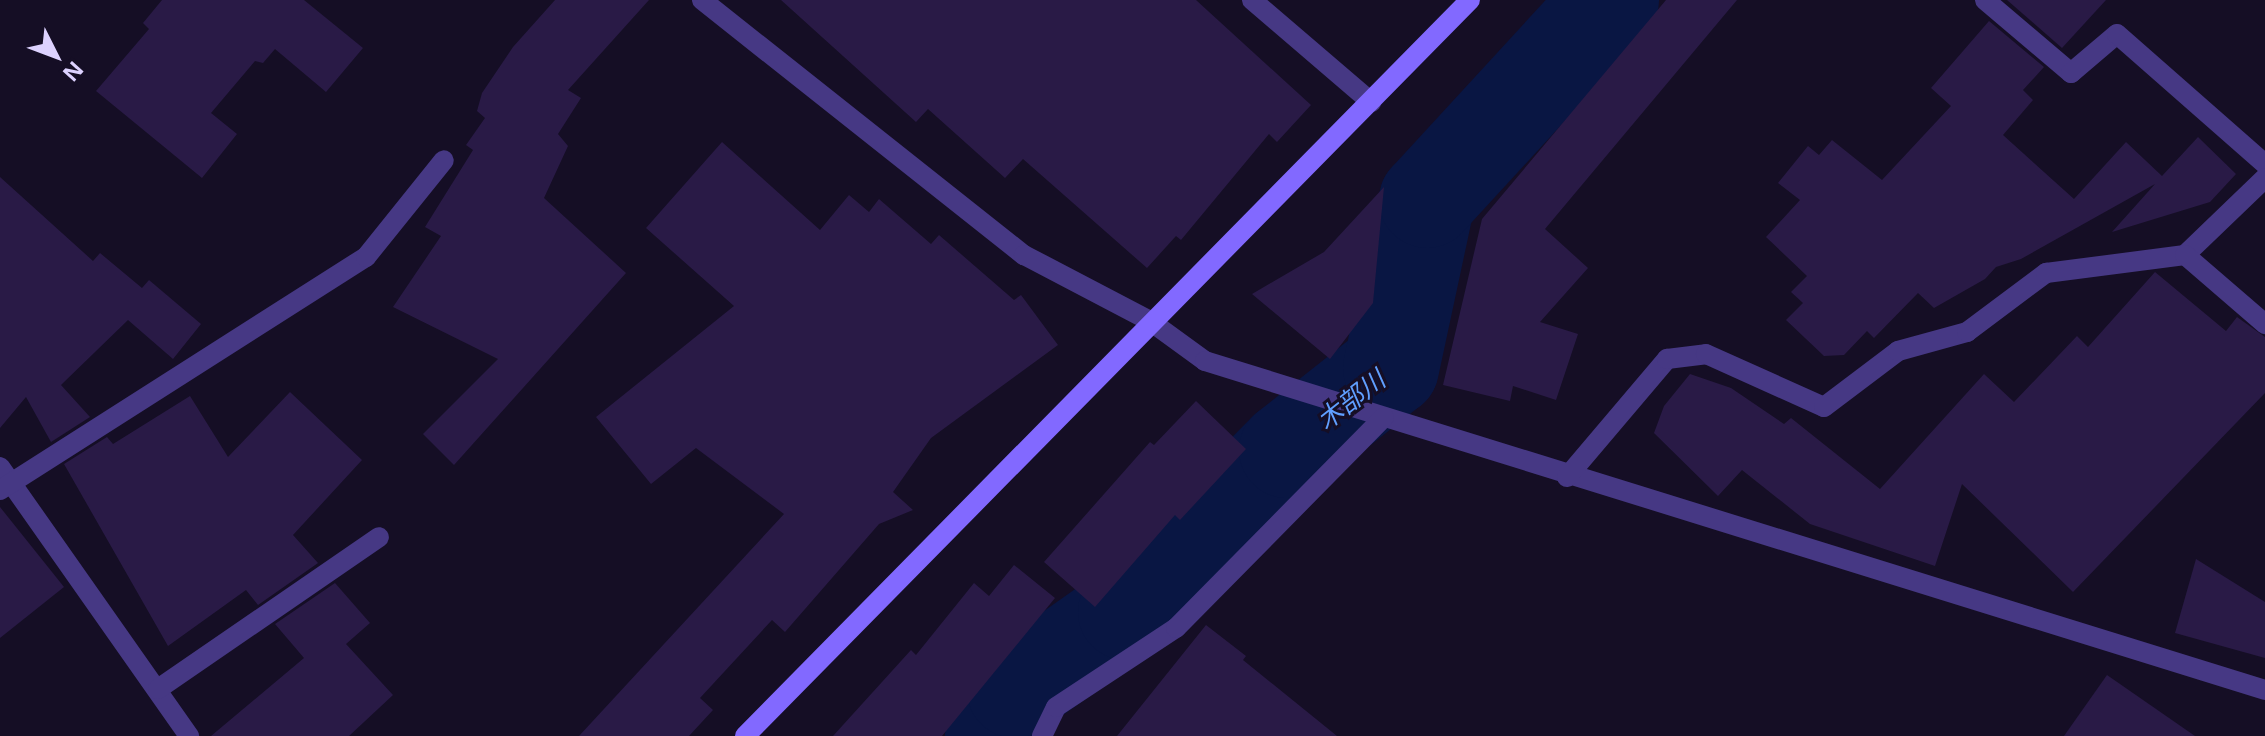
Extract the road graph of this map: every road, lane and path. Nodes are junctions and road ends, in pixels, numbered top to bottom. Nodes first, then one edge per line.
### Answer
1 (702, 0) edge
2 (1252, 0) edge
3 (1470, 0) edge
4 (1985, 0) edge
5 (1371, 102) junction
6 (444, 160) dead end
7 (2265, 164) edge
8 (2265, 178) edge
9 (2185, 255) junction
10 (1150, 321) junction
11 (2265, 324) edge
12 (1384, 417) junction
13 (1567, 477) junction
14 (4, 479) edge
15 (379, 537) dead end
16 (158, 689) junction
17 (2265, 690) edge
18 (189, 736) edge
19 (745, 736) edge
20 (1042, 736) edge

1 - 10 street
2 - 5 street
3 - 5 street
4 - 7 street
5 - 10 street
6 - 14 street
8 - 9 street
9 - 11 street
9 - 13 street
10 - 12 street
10 - 19 street
12 - 13 street
12 - 20 street
13 - 17 street
14 - 16 street
15 - 16 street
16 - 18 street

